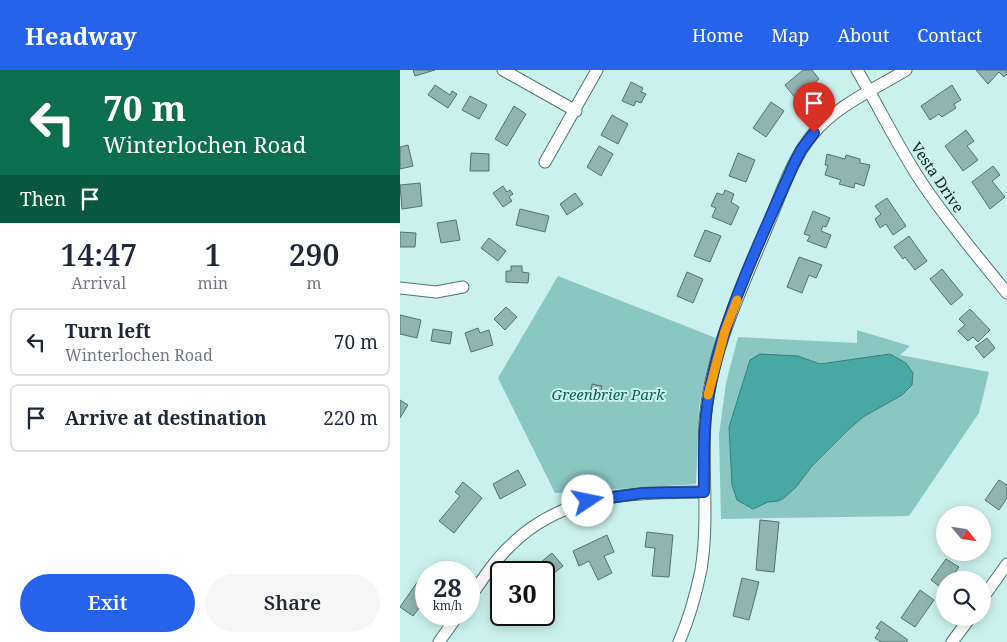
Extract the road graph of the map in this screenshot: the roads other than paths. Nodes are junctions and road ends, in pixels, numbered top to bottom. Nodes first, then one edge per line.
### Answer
1 (503, 70) edge
2 (597, 70) edge
3 (857, 70) edge
4 (906, 70) edge
5 (870, 92) junction
6 (576, 111) junction
7 (545, 162) dead end
8 (463, 287) dead end
9 (400, 288) edge
10 (1007, 293) edge
11 (704, 492) junction
12 (1007, 564) edge
13 (480, 583) edge
14 (991, 586) edge
15 (450, 626) edge
16 (964, 626) edge
17 (439, 642) edge
18 (679, 642) edge
19 (952, 642) edge

1 - 6 street
2 - 6 street
3 - 5 street, Vesta Drive
4 - 5 street
5 - 10 street, Vesta Drive
5 - 11 street
6 - 7 street
8 - 9 street
11 - 13 street
11 - 18 street
12 - 14 street
15 - 17 street
16 - 19 street

